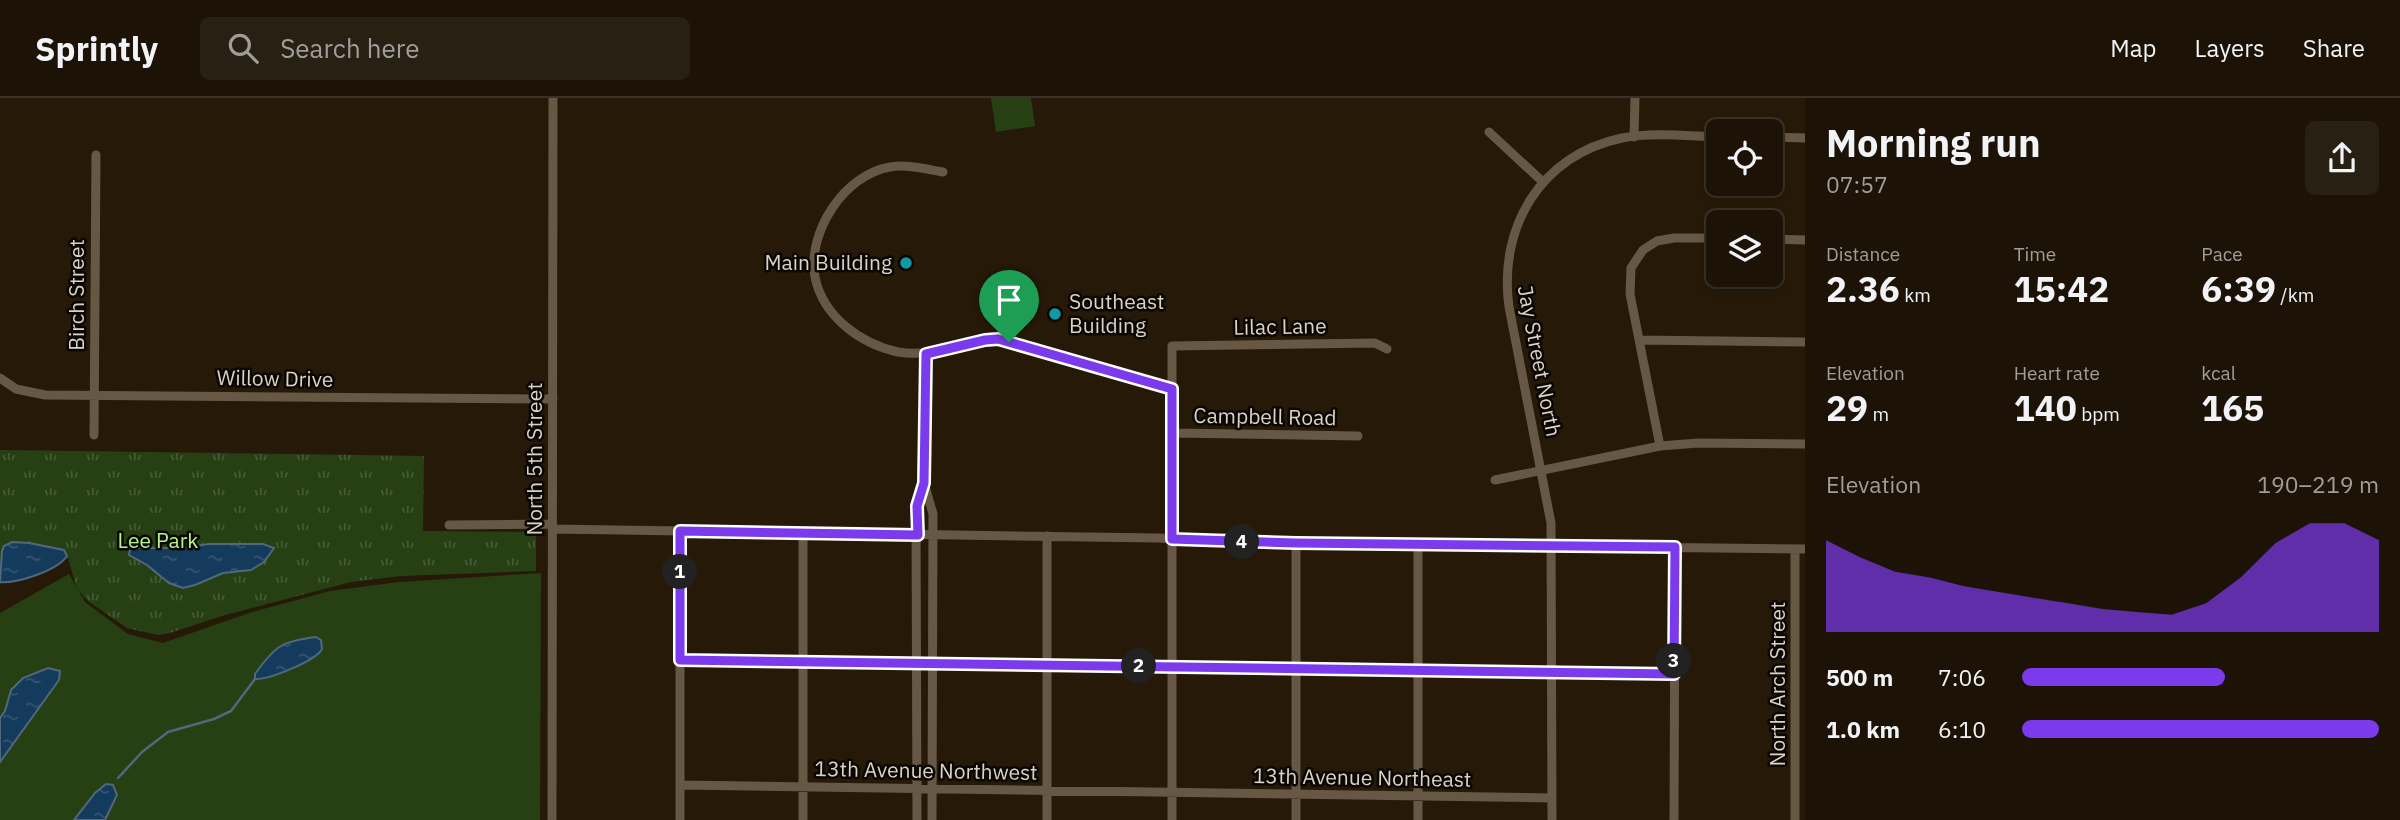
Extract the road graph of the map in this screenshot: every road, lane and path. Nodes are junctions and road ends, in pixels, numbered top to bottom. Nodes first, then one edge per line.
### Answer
1 (553, 98) edge
2 (1635, 98) edge
3 (1489, 132) dead end
4 (1634, 136) junction
5 (1706, 137) edge
6 (1783, 137) edge
7 (1805, 138) edge
8 (96, 155) dead end
9 (943, 172) dead end
10 (1543, 182) junction
11 (1706, 239) edge
12 (1783, 239) edge
13 (1805, 240) edge
14 (1639, 340) junction
15 (1805, 342) edge
16 (1387, 349) dead end
17 (926, 354) junction
18 (0, 378) edge
19 (1172, 389) junction
20 (94, 394) junction
21 (553, 399) junction
22 (1171, 433) junction
23 (94, 435) dead end
24 (1358, 436) dead end
25 (1805, 444) edge
26 (1660, 446) junction
27 (1542, 471) junction
28 (1495, 480) dead end
29 (924, 483) junction
30 (449, 525) dead end
31 (552, 526) junction
32 (680, 531) junction
33 (803, 533) junction
34 (918, 535) junction
35 (932, 535) junction
36 (1047, 536) junction
37 (1172, 539) junction
38 (1296, 543) junction
39 (1418, 544) junction
40 (1552, 545) junction
41 (1675, 547) junction
42 (1800, 549) edge
43 (680, 660) junction
44 (802, 661) junction
45 (918, 663) junction
46 (931, 663) junction
47 (1047, 664) junction
48 (1172, 667) junction
49 (1296, 668) junction
50 (1418, 669) junction
51 (1551, 671) junction
52 (1674, 674) junction
53 (680, 785) junction
54 (803, 787) junction
55 (917, 789) junction
56 (932, 789) junction
57 (1047, 791) junction
58 (1172, 793) junction
59 (1296, 794) junction
60 (1418, 796) junction
61 (1552, 798) junction
62 (552, 820) edge
63 (680, 820) edge
64 (803, 820) edge
65 (917, 820) edge
66 (932, 820) edge
67 (1047, 820) edge
68 (1172, 820) edge
69 (1296, 820) edge
70 (1418, 820) edge
71 (1552, 820) edge
72 (1674, 820) edge
73 (1795, 820) edge

1 - 21 street, North 5th Street
2 - 4 street
3 - 10 street
4 - 5 street, Jay Street North
4 - 10 street, Jay Street North
6 - 7 street
8 - 20 street, Birch Street
9 - 17 street
10 - 27 street, Jay Street North
11 - 14 street
12 - 13 street
14 - 15 street
14 - 26 street
16 - 19 street, Lilac Lane
17 - 19 street
17 - 29 street
18 - 20 street, Willow Drive
19 - 22 street
20 - 21 street, Willow Drive
20 - 23 street, Birch Street
21 - 31 street, North 5th Street
22 - 24 street, Campbell Road
22 - 37 street
25 - 26 street
26 - 27 street
27 - 28 street
27 - 40 street, Jay Street North
29 - 34 street
29 - 35 street
30 - 31 street
31 - 32 street
31 - 62 street, North 5th Street
32 - 33 street
32 - 43 street
33 - 34 street
33 - 44 street
34 - 35 street
34 - 45 street
35 - 36 street
35 - 46 street
36 - 37 street
36 - 47 street
37 - 38 street
37 - 48 street
38 - 39 street
38 - 49 street
39 - 40 street
39 - 50 street
40 - 41 street
40 - 51 street, Jay Street North
41 - 42 street
41 - 52 street
42 - 73 street, North Arch Street
43 - 44 street
43 - 53 street
44 - 45 street
44 - 54 street
45 - 46 street
45 - 55 street
46 - 47 street
46 - 56 street
47 - 48 street
47 - 57 street
48 - 49 street
48 - 58 street
49 - 50 street
49 - 59 street
50 - 51 street
50 - 60 street
51 - 52 street
51 - 61 street, Jay Street North
52 - 72 street
53 - 54 street, 13th Avenue Northwest
53 - 63 street
54 - 55 street, 13th Avenue Northwest
54 - 64 street
55 - 56 street, 13th Avenue Northwest
55 - 65 street
56 - 57 street, 13th Avenue Northwest
56 - 66 street
57 - 58 street, 13th Avenue Northwest
57 - 67 street
58 - 59 street, 13th Avenue Northeast
58 - 68 street
59 - 60 street, 13th Avenue Northeast
59 - 69 street
60 - 61 street, 13th Avenue Northeast
60 - 70 street
61 - 71 street, Jay Street North

